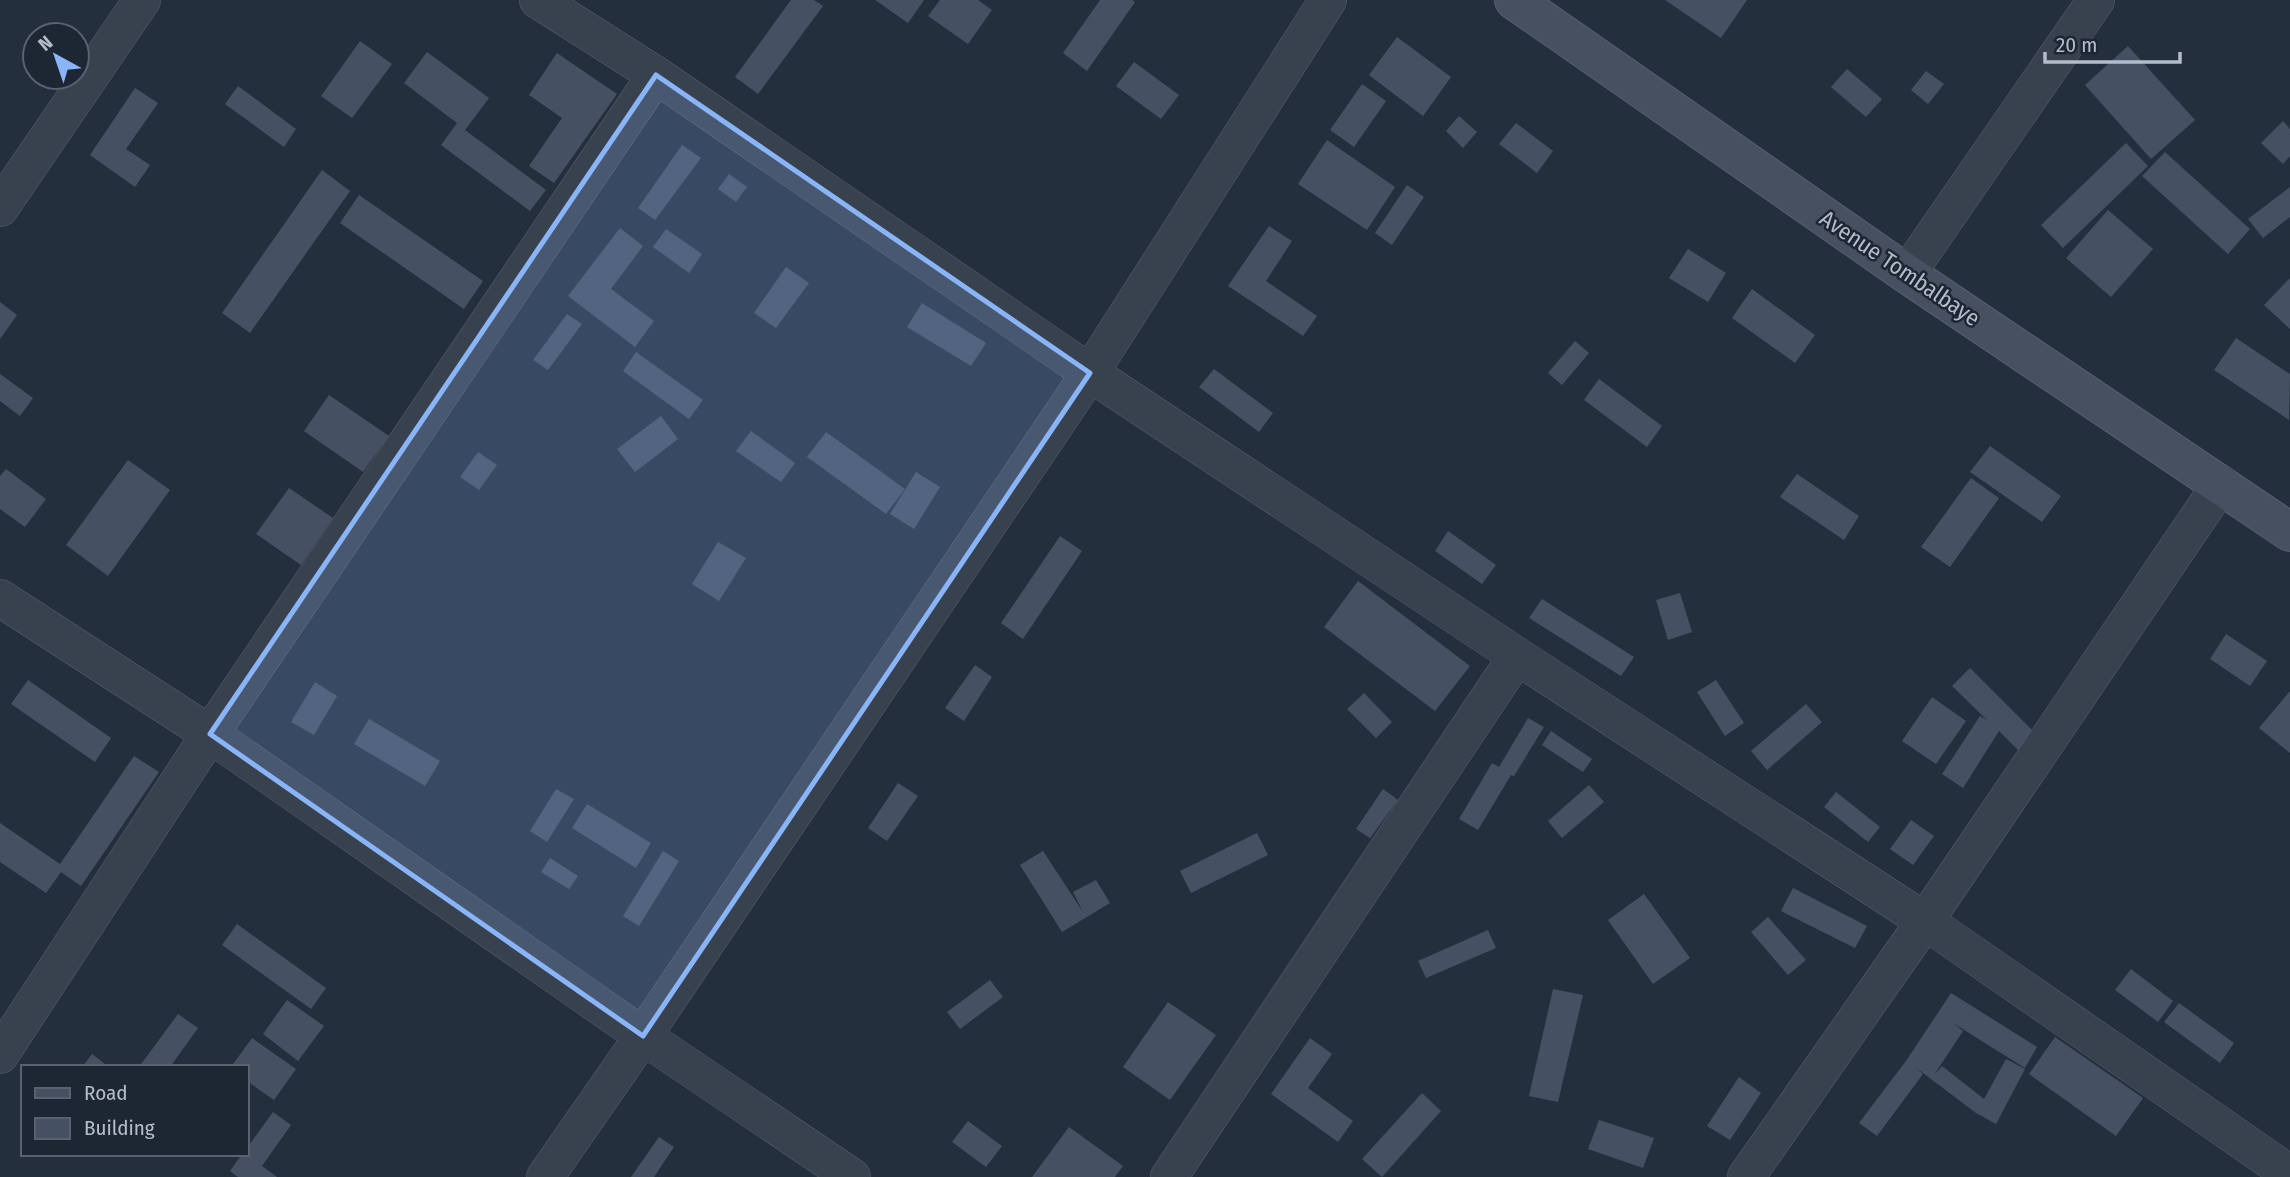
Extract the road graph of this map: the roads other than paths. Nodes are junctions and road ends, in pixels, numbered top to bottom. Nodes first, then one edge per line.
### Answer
1 (142, 0) edge
2 (538, 0) edge
3 (1328, 0) edge
4 (1514, 0) edge
5 (2096, 0) edge
6 (656, 75) junction
7 (0, 208) edge
8 (1907, 274) junction
9 (1090, 373) junction
10 (2221, 484) junction
11 (2290, 532) edge
12 (0, 598) edge
13 (1517, 656) junction
14 (210, 734) junction
15 (1925, 921) junction
16 (643, 1036) junction
17 (0, 1055) edge
18 (2290, 1174) edge
19 (545, 1177) edge
20 (852, 1177) edge
21 (1169, 1177) edge
22 (1746, 1177) edge

1 - 7 street
2 - 6 street
3 - 9 street
4 - 8 main road, Avenue Tombalbaye
5 - 8 street
6 - 9 street
6 - 14 street
8 - 10 main road, Avenue Tombalbaye
9 - 13 street
9 - 16 street
10 - 11 main road, Avenue Tombalbaye
10 - 15 street
12 - 14 street
13 - 15 street
13 - 21 street
14 - 16 street
14 - 17 street
15 - 18 street
15 - 22 street
16 - 19 street
16 - 20 street

